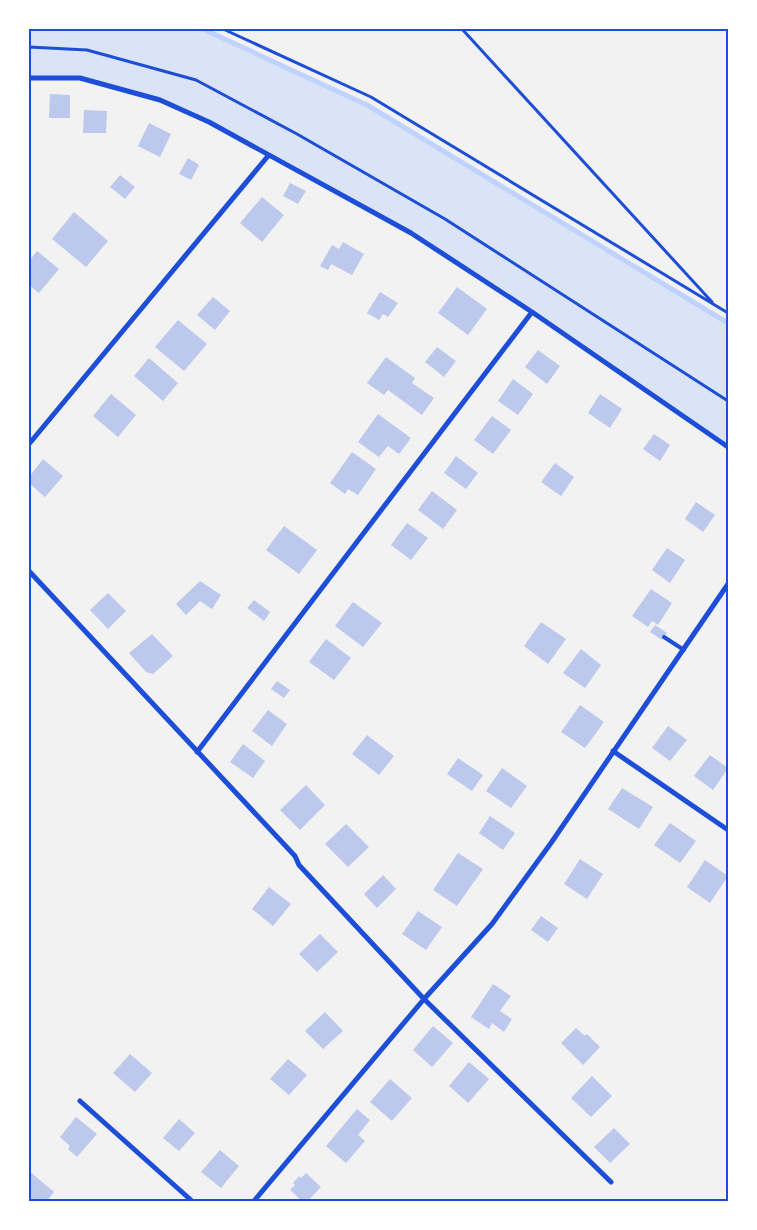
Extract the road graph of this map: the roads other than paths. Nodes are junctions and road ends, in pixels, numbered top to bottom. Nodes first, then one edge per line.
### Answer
1 (29, 78) edge
2 (268, 156) junction
3 (532, 312) junction
4 (29, 444) edge
5 (728, 448) edge
6 (29, 571) edge
7 (728, 584) edge
8 (664, 637) dead end
9 (684, 650) junction
10 (613, 751) junction
11 (197, 752) junction
12 (728, 830) edge
13 (424, 999) junction
14 (80, 1101) dead end
15 (611, 1182) dead end
16 (192, 1201) edge
17 (254, 1201) edge

1 - 2 street
2 - 3 street
2 - 4 street
3 - 5 street
3 - 11 street
6 - 11 street
7 - 9 street
8 - 9 lane
9 - 10 street
10 - 12 street
10 - 13 street
11 - 13 street
13 - 15 street
13 - 17 street
14 - 16 street

